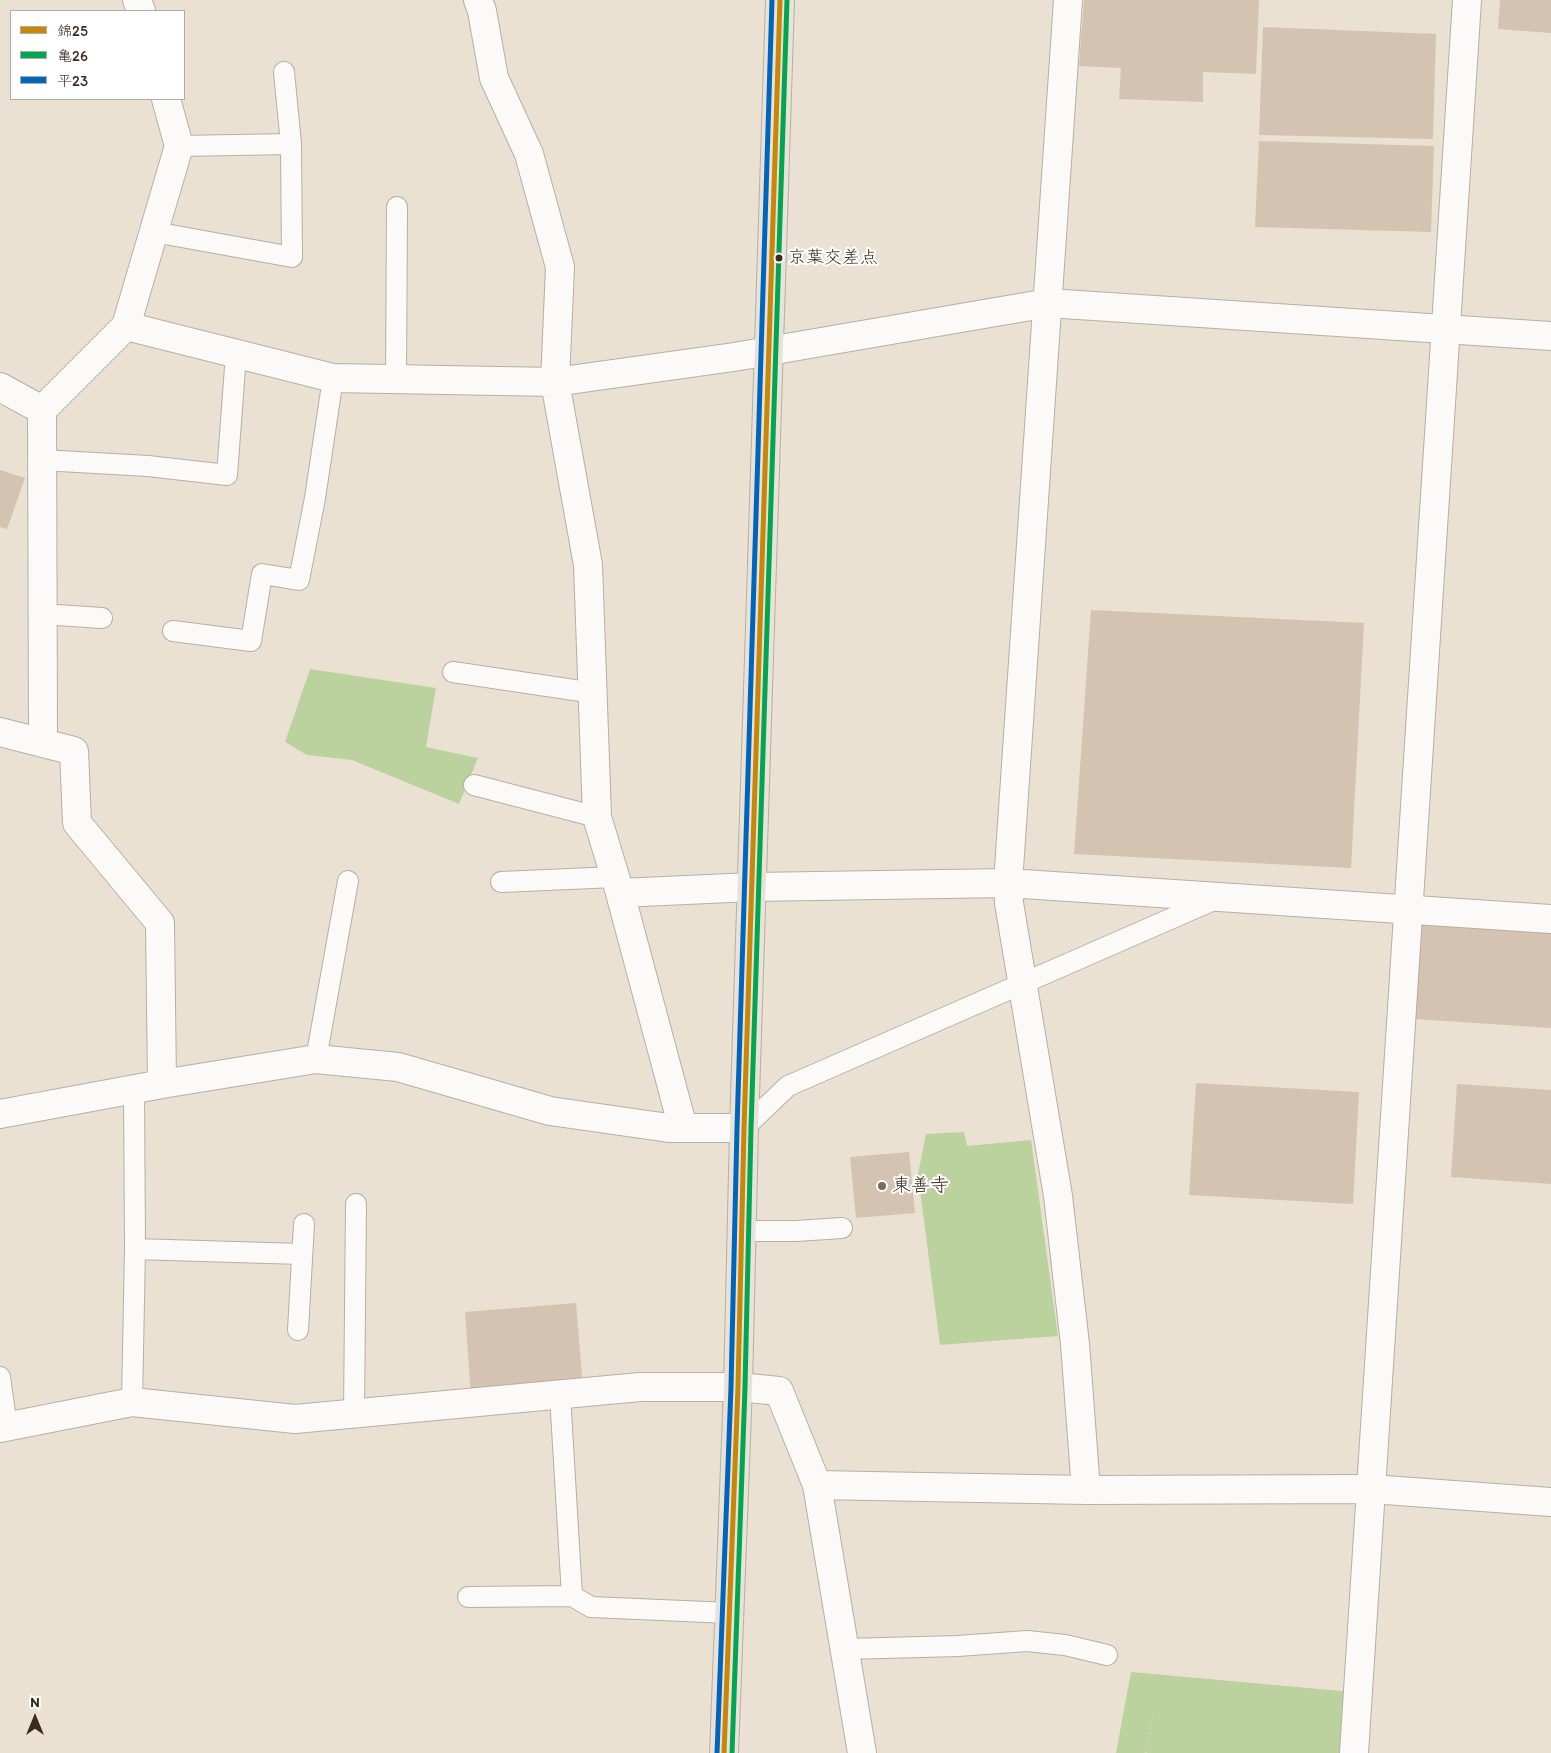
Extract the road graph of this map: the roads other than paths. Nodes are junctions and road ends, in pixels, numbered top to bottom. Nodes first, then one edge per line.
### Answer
1 (478, 0) edge
2 (780, 0) edge
3 (1068, 0) edge
4 (1467, 0) edge
5 (284, 72) dead end
6 (166, 100) edge
7 (291, 144) junction
8 (179, 146) junction
9 (397, 207) dead end
10 (154, 232) junction
11 (1048, 302) junction
12 (126, 326) junction
13 (1445, 329) junction
14 (1551, 336) edge
15 (768, 352) junction
16 (236, 354) junction
17 (333, 378) junction
18 (396, 380) junction
19 (555, 382) junction
20 (0, 387) edge
21 (42, 410) junction
22 (42, 460) junction
23 (42, 614) junction
24 (102, 618) dead end
25 (173, 631) dead end
26 (453, 672) dead end
27 (594, 693) junction
28 (0, 732) edge
29 (43, 742) junction
30 (474, 785) dead end
31 (597, 816) junction
32 (348, 881) dead end
33 (501, 882) dead end
34 (1008, 883) junction
35 (617, 885) junction
36 (752, 887) junction
37 (1220, 897) junction
38 (1408, 911) junction
39 (1551, 919) edge
40 (1022, 984) junction
41 (316, 1059) junction
42 (162, 1084) junction
43 (134, 1089) junction
44 (0, 1114) edge
45 (683, 1128) junction
46 (744, 1128) junction
47 (356, 1204) dead end
48 (304, 1224) dead end
49 (842, 1228) dead end
50 (742, 1231) junction
51 (135, 1249) junction
52 (302, 1254) junction
53 (298, 1330) dead end
54 (0, 1377) edge
55 (738, 1387) junction
56 (560, 1395) junction
57 (132, 1402) junction
58 (354, 1414) junction
59 (3, 1428) edge
60 (817, 1485) junction
61 (1371, 1489) junction
62 (1086, 1490) junction
63 (1551, 1502) edge
64 (572, 1596) junction
65 (468, 1597) dead end
66 (730, 1613) junction
67 (845, 1649) junction
68 (1107, 1655) dead end
69 (724, 1753) edge
70 (862, 1753) edge
71 (1354, 1753) edge

1 - 19 street
2 - 15 main road
3 - 11 street
4 - 13 street
5 - 7 lane
6 - 8 street
7 - 8 lane
7 - 10 lane
8 - 10 street
9 - 18 lane
10 - 12 street
11 - 13 street
11 - 15 street
11 - 34 street
12 - 16 street
12 - 21 street
13 - 14 street
13 - 38 street
15 - 19 street
15 - 36 main road
16 - 17 street
16 - 22 lane
17 - 18 street
17 - 25 lane
18 - 19 street
19 - 27 street
20 - 21 street
21 - 22 street
22 - 23 street
23 - 24 lane
23 - 29 street
26 - 27 lane
27 - 31 street
28 - 29 street
29 - 42 street
30 - 31 lane
31 - 35 street
32 - 41 lane
33 - 35 lane
34 - 36 street
34 - 37 street
34 - 40 street
35 - 36 street
35 - 45 street
36 - 46 main road
37 - 38 street
37 - 40 lane
38 - 39 street
38 - 61 street
40 - 46 lane
40 - 62 street
41 - 42 street
41 - 45 street
42 - 43 street
43 - 44 street
43 - 51 lane
45 - 46 street
46 - 50 main road
47 - 58 lane
48 - 52 lane
49 - 50 lane
50 - 55 main road
51 - 52 lane
51 - 57 lane
52 - 53 lane
54 - 59 lane
55 - 56 street
55 - 60 street
55 - 66 main road
56 - 58 street
56 - 64 lane
57 - 58 street
57 - 59 street
60 - 62 street
60 - 67 street
61 - 62 street
61 - 63 street
61 - 71 street
64 - 65 lane
64 - 66 lane
66 - 69 main road
67 - 68 lane
67 - 70 street

